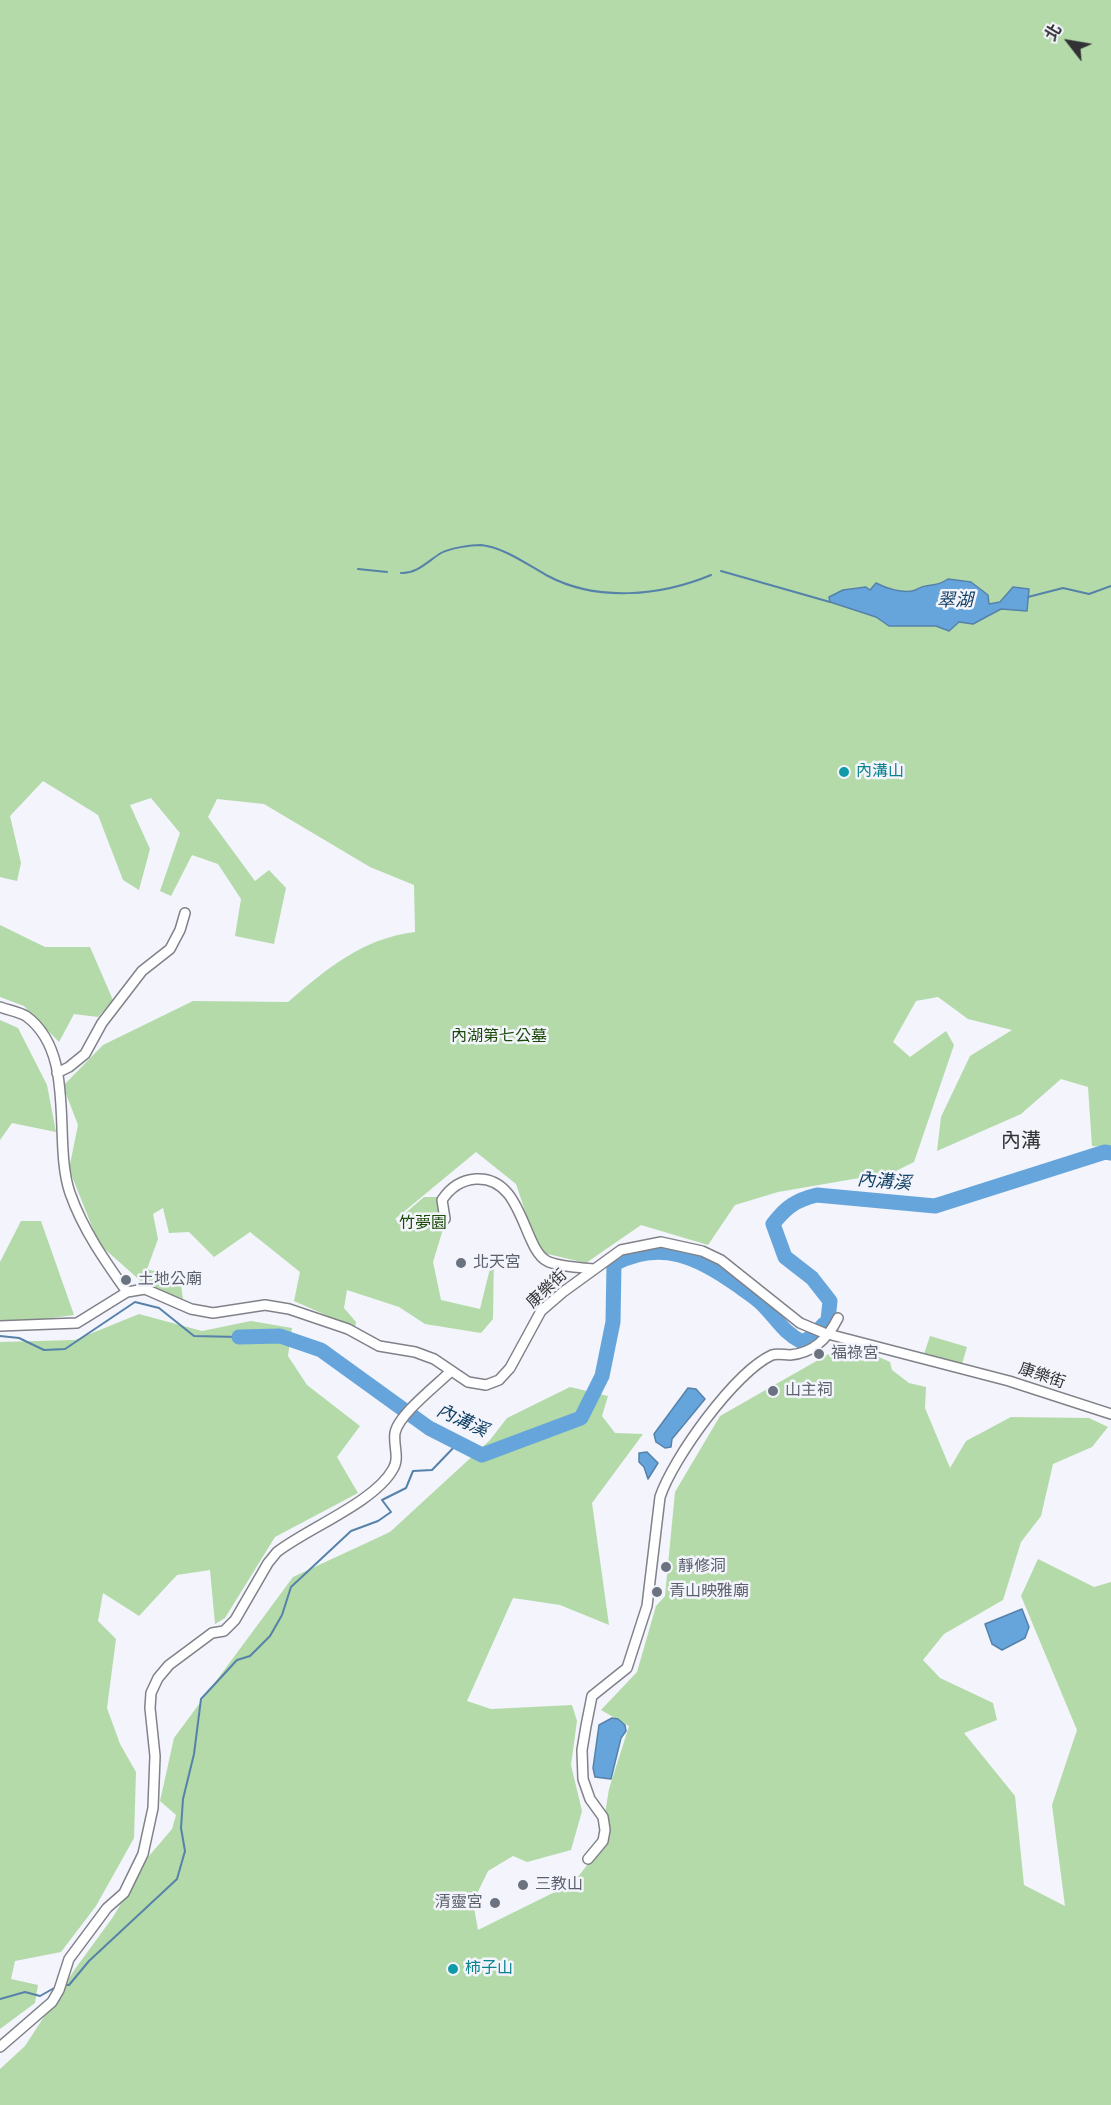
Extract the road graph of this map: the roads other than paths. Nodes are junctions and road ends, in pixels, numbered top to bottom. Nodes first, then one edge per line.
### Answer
1 (185, 913) dead end
2 (0, 1007) edge
3 (57, 1073) junction
4 (445, 1219) dead end
5 (592, 1269) junction
6 (127, 1292) junction
7 (838, 1318) dead end
8 (0, 1326) edge
9 (827, 1333) junction
10 (450, 1372) junction
11 (1111, 1414) edge
12 (588, 1858) dead end
13 (0, 2047) edge

1 - 3 street
2 - 3 street
3 - 6 street
4 - 5 street
5 - 9 street, 康樂街
5 - 10 street, 康樂街
6 - 8 street
6 - 10 street, 康樂街
7 - 9 street
9 - 11 street, 康樂街
9 - 12 street
10 - 13 street

